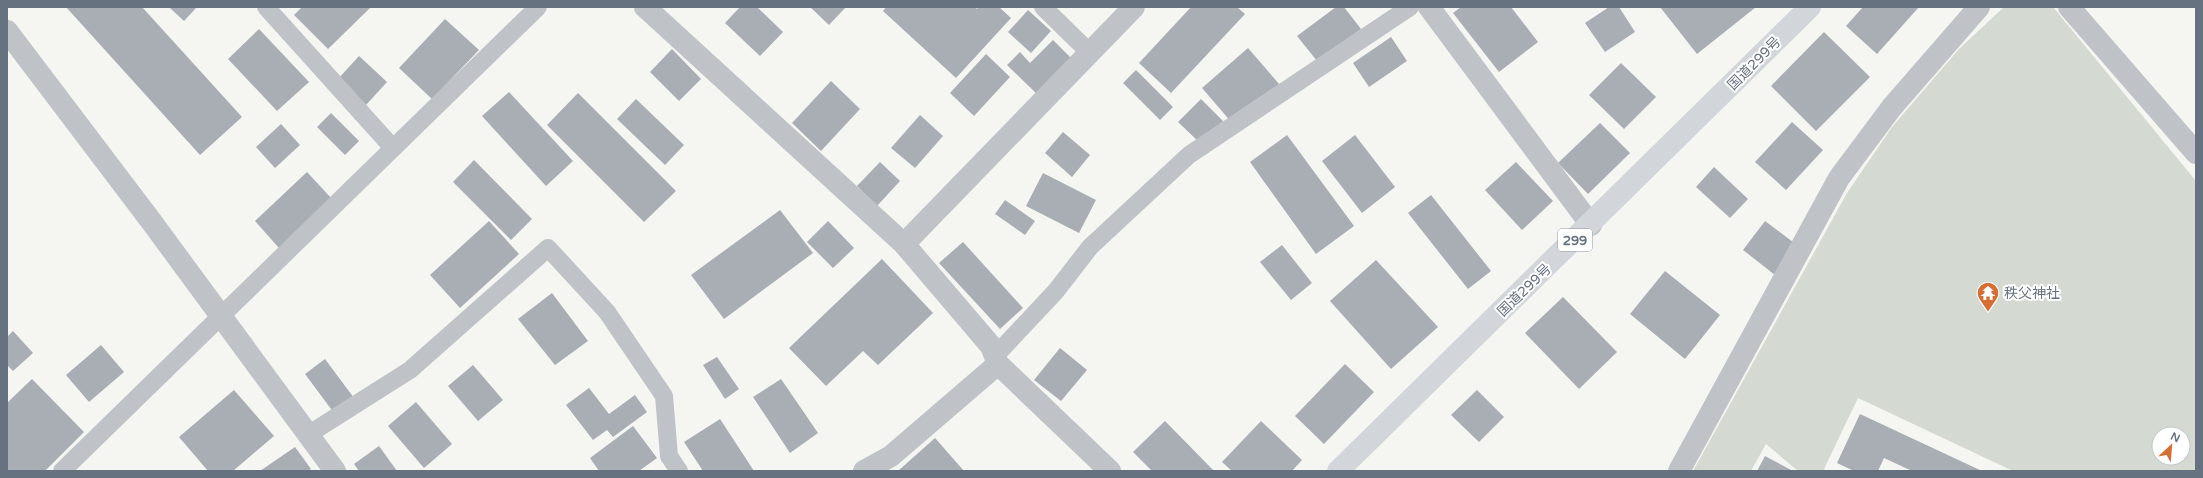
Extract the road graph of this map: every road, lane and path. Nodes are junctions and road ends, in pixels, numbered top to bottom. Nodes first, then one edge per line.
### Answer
1 (266, 7) edge
2 (538, 7) edge
3 (1043, 7) edge
4 (1134, 7) edge
5 (1410, 7) edge
6 (1429, 7) edge
7 (1810, 7) edge
8 (1979, 7) edge
9 (2069, 7) edge
10 (656, 10) edge
11 (7, 31) edge
12 (1089, 52) junction
13 (393, 148) junction
14 (2196, 153) edge
15 (1591, 225) junction
16 (904, 244) junction
17 (220, 316) junction
18 (997, 360) junction
19 (309, 434) junction
20 (62, 471) edge
21 (336, 471) edge
22 (679, 471) edge
23 (864, 471) edge
24 (1110, 471) edge
25 (1338, 471) edge
26 (1679, 471) edge

1 - 13 lane
2 - 13 lane
3 - 12 lane
4 - 12 street
5 - 18 lane
6 - 15 street
7 - 15 highway, 国道299号 / 299
8 - 26 street
9 - 14 street
10 - 16 street
11 - 17 street
12 - 16 street
13 - 17 lane
15 - 25 highway, 国道299号 / 299
16 - 18 street
17 - 19 street
17 - 20 lane
18 - 23 street
18 - 24 street
19 - 21 street
19 - 22 lane

